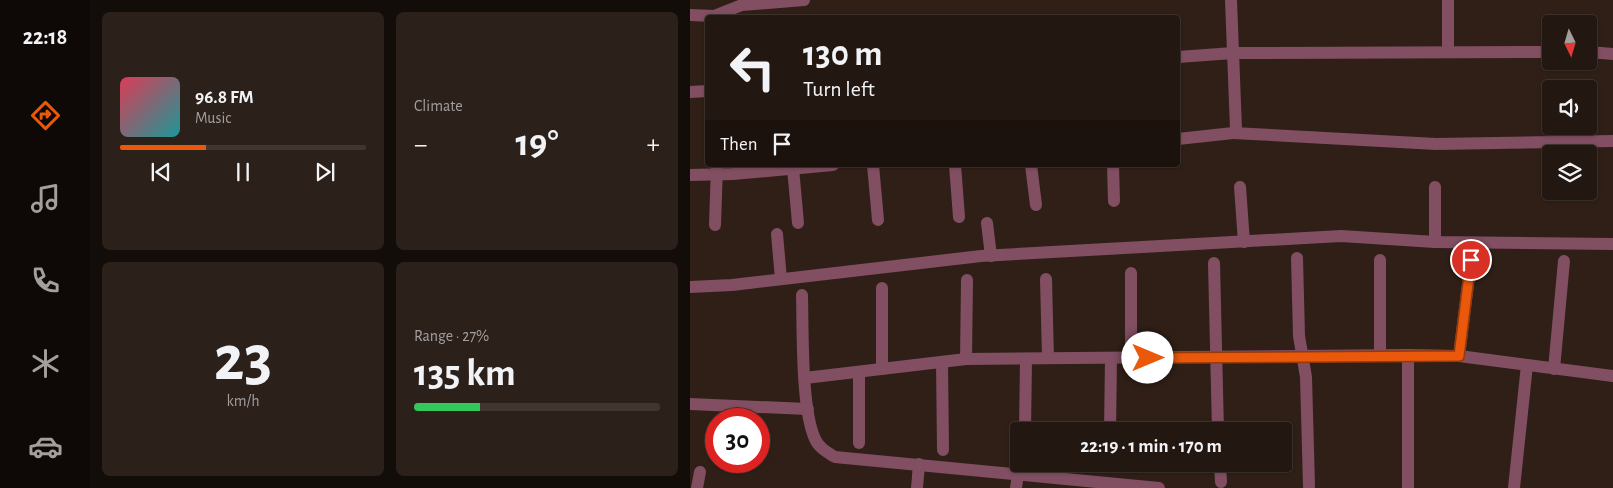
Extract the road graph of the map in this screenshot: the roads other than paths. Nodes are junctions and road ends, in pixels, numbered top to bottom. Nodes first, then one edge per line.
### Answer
1 (804, 0) edge
2 (1231, 0) edge
3 (1448, 0) edge
4 (690, 15) edge
5 (717, 15) edge
6 (705, 16) edge
7 (1448, 51) junction
8 (1542, 52) edge
9 (1598, 52) edge
10 (1611, 52) edge
11 (1233, 53) junction
12 (1180, 57) edge
13 (705, 90) edge
14 (690, 92) edge
15 (1233, 133) junction
16 (1180, 139) edge
17 (1613, 141) edge
18 (806, 167) edge
19 (873, 167) edge
20 (955, 167) edge
21 (1031, 167) edge
22 (1113, 167) edge
23 (793, 168) junction
24 (717, 170) edge
25 (690, 175) edge
26 (1240, 187) dead end
27 (1435, 187) dead end
28 (1114, 201) dead end
29 (1036, 205) dead end
30 (959, 217) dead end
31 (878, 220) dead end
32 (798, 223) dead end
33 (988, 223) dead end
34 (715, 225) dead end
35 (777, 234) dead end
36 (1244, 242) junction
37 (1435, 242) junction
38 (1613, 244) edge
39 (991, 256) junction
40 (1297, 258) dead end
41 (1380, 260) dead end
42 (1471, 260) dead end
43 (1564, 261) dead end
44 (1214, 262) dead end
45 (1132, 273) dead end
46 (781, 279) junction
47 (1046, 279) dead end
48 (966, 280) dead end
49 (690, 287) edge
50 (882, 288) dead end
51 (802, 295) dead end
52 (1408, 355) junction
53 (1302, 356) junction
54 (1380, 356) junction
55 (1459, 356) junction
56 (1026, 358) junction
57 (1048, 358) junction
58 (1110, 358) junction
59 (1131, 358) junction
60 (1216, 358) junction
61 (966, 359) junction
62 (942, 362) junction
63 (1527, 365) junction
64 (882, 369) junction
65 (1554, 369) junction
66 (859, 372) junction
67 (1613, 376) edge
68 (805, 378) junction
69 (690, 404) edge
70 (808, 409) junction
71 (1026, 422) edge
72 (1110, 422) edge
73 (1218, 422) edge
74 (858, 443) dead end
75 (943, 450) dead end
76 (919, 464) junction
77 (700, 472) dead end
78 (1220, 472) edge
79 (1018, 474) junction
80 (1221, 482) dead end
81 (1116, 486) edge
82 (1309, 486) dead end
83 (697, 488) edge
84 (917, 488) edge
85 (1016, 488) edge
86 (1158, 488) edge
87 (1408, 488) edge
88 (1514, 488) edge

1 - 5 street
2 - 11 street
3 - 7 street
4 - 6 street
7 - 8 street
7 - 11 street
9 - 10 street
11 - 12 street
11 - 15 street
13 - 14 street
15 - 16 street
15 - 17 street
18 - 23 street
19 - 31 street
20 - 30 street
21 - 29 street
22 - 28 street
23 - 24 street
23 - 32 street
24 - 25 street
24 - 34 street
26 - 36 street
27 - 37 street
33 - 39 street
35 - 46 street
36 - 37 street
36 - 39 street
37 - 38 street
39 - 46 street
40 - 53 street
41 - 54 street
42 - 55 street
43 - 65 street
44 - 60 street
45 - 59 street
46 - 49 street
47 - 57 street
48 - 61 street
50 - 64 street
51 - 68 street
52 - 54 street
52 - 55 street
52 - 87 street
53 - 54 street
53 - 60 street
53 - 82 street
55 - 63 street
56 - 57 street
56 - 61 street
56 - 71 street
57 - 58 street
58 - 59 street
58 - 72 street
59 - 60 street
60 - 73 street
61 - 62 street
62 - 64 street
62 - 75 street
63 - 65 street
63 - 88 street
64 - 66 street
65 - 67 street
66 - 68 street
66 - 74 street
68 - 70 street
69 - 70 street
70 - 76 street
76 - 79 street
76 - 84 street
77 - 83 street
78 - 80 street
79 - 81 street
79 - 85 street
81 - 86 street

